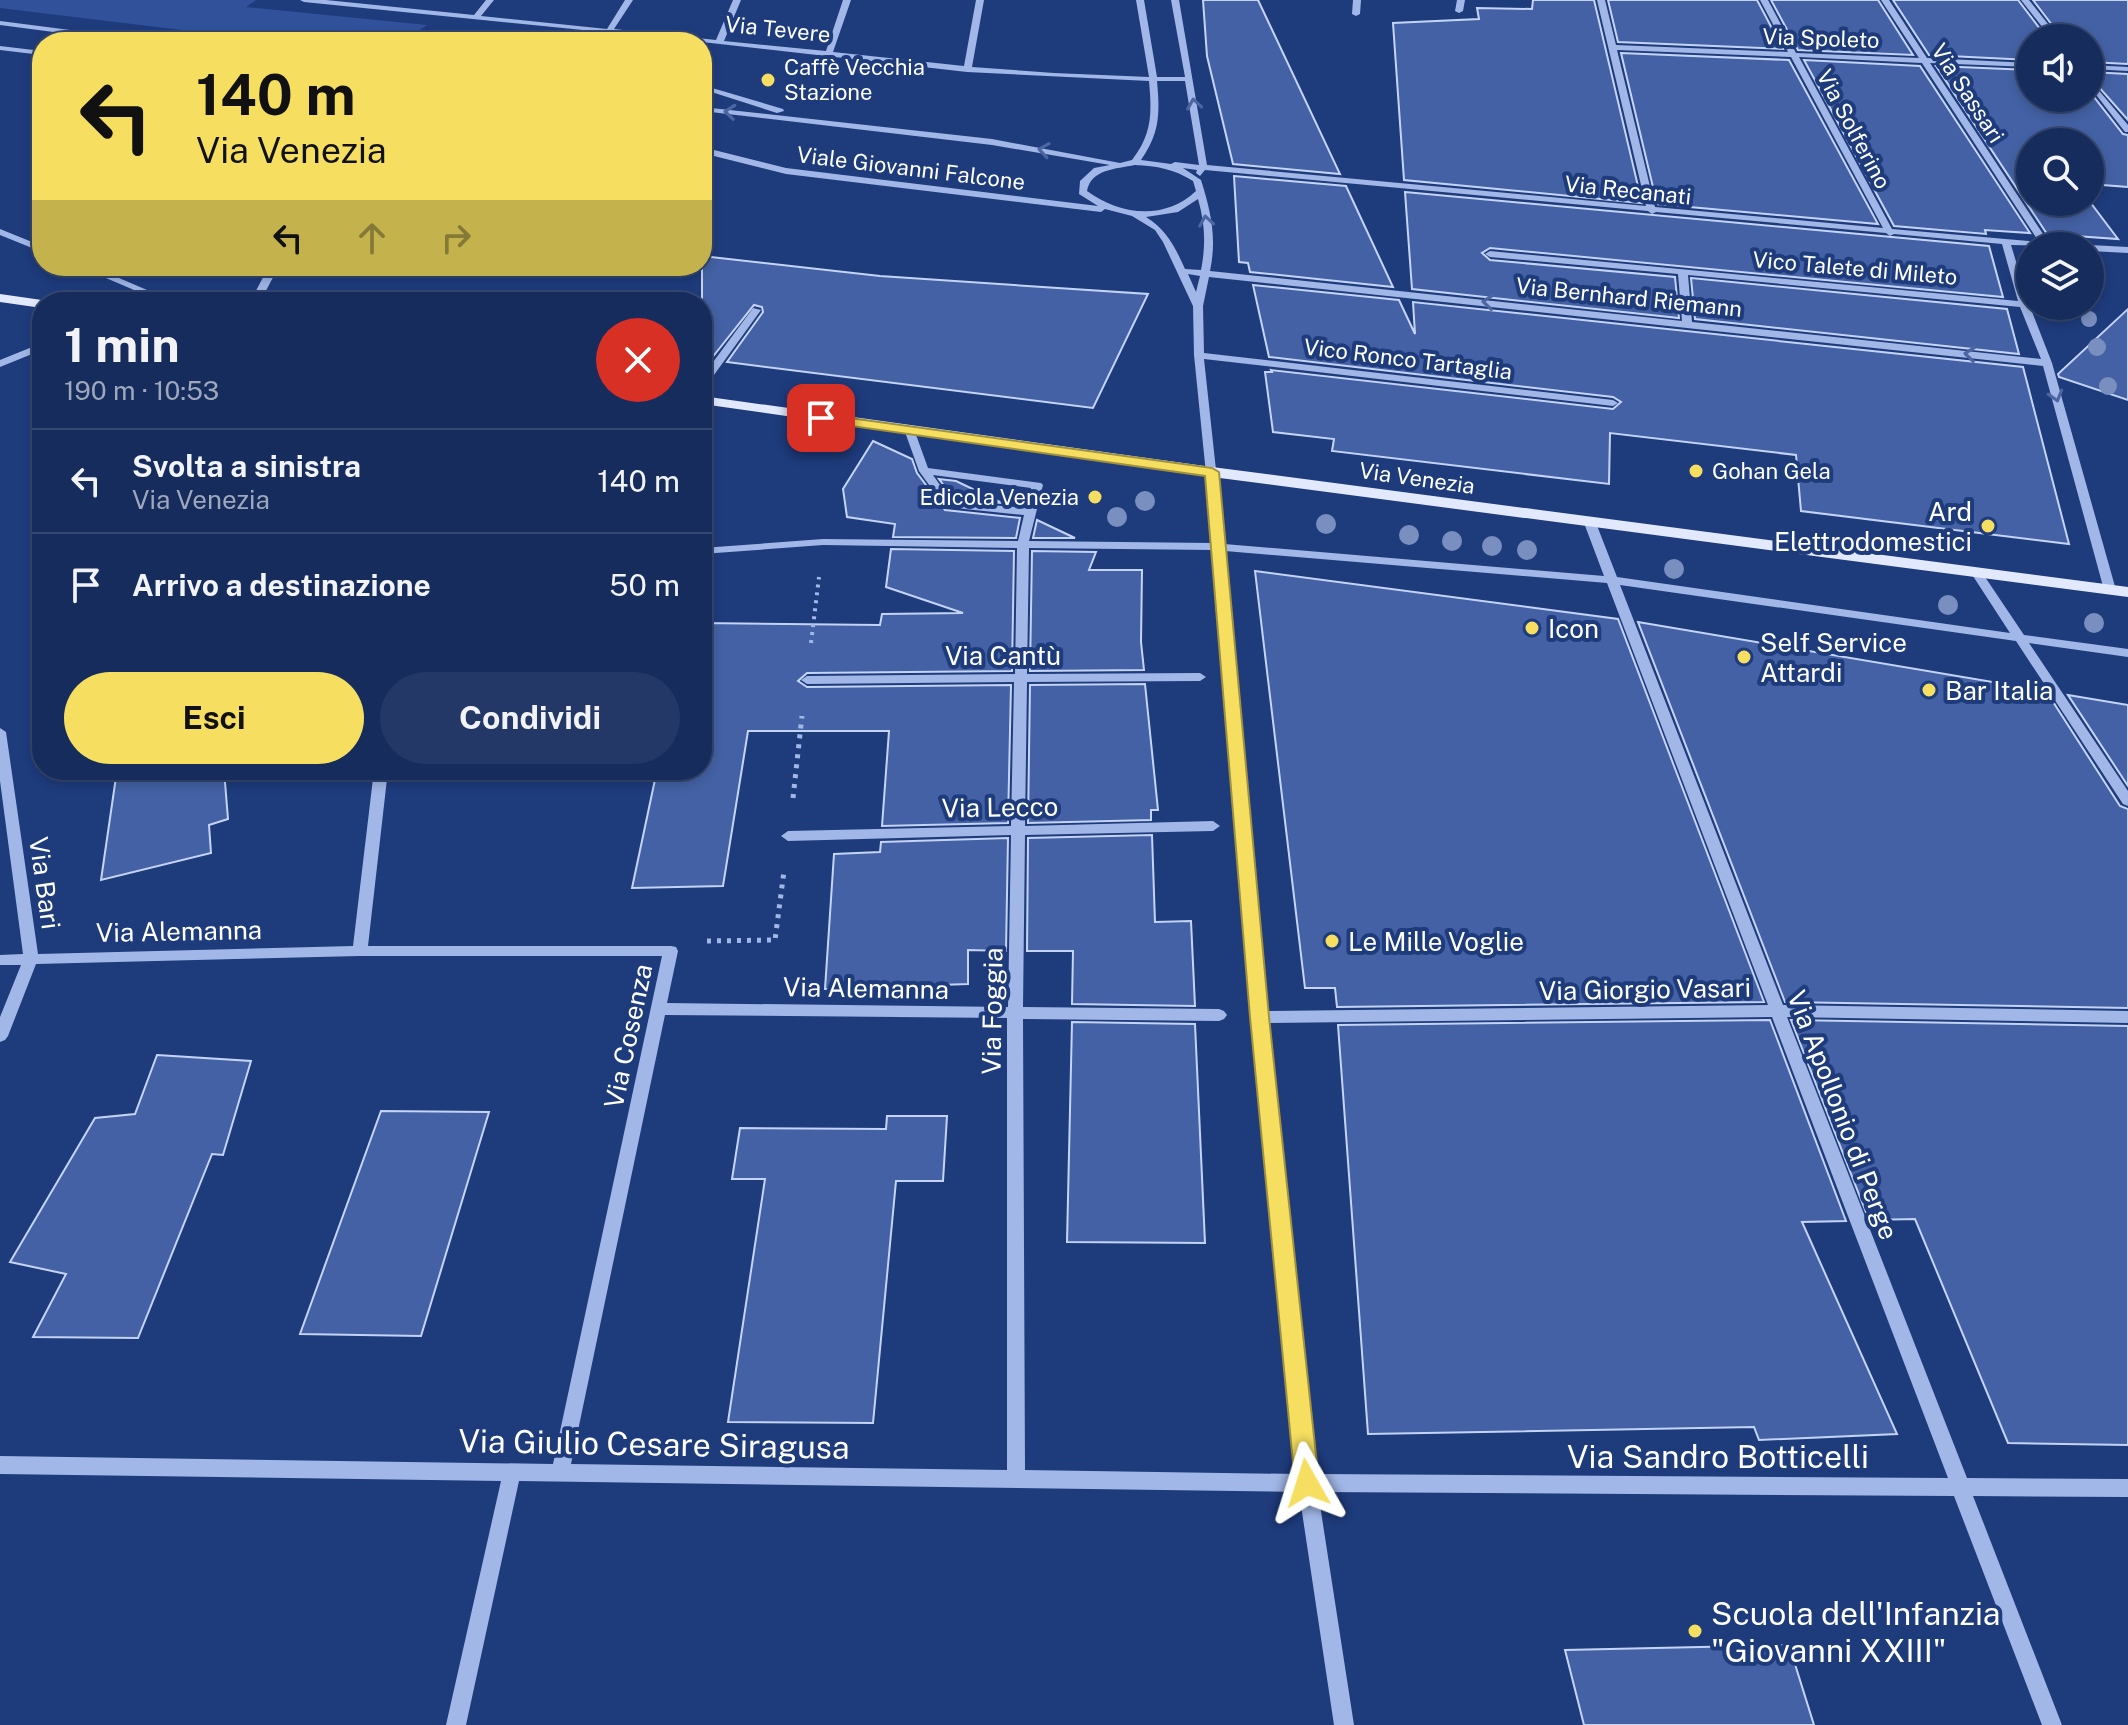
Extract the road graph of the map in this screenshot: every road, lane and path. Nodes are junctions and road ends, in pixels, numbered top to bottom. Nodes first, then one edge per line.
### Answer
1 (304, 0) edge
2 (433, 0) edge
3 (490, 0) edge
4 (629, 0) edge
5 (737, 0) edge
6 (847, 0) edge
7 (980, 0) edge
8 (1140, 0) edge
9 (1175, 0) edge
10 (1357, 0) edge
11 (1461, 0) edge
12 (1601, 0) edge
13 (1764, 0) edge
14 (1885, 0) edge
15 (2025, 0) edge
16 (1459, 11) dead end
17 (425, 12) junction
18 (1356, 14) dead end
19 (477, 16) junction
20 (0, 23) edge
21 (2044, 24) edge
22 (611, 29) junction
23 (70, 32) edge
24 (634, 32) edge
25 (712, 42) edge
26 (719, 43) junction
27 (1611, 47) junction
28 (0, 48) edge
29 (32, 52) edge
30 (829, 54) junction
31 (1794, 55) junction
32 (1925, 60) junction
33 (2016, 64) edge
34 (2104, 68) edge
35 (2128, 69) edge
36 (967, 70) junction
37 (1190, 79) junction
38 (1152, 80) junction
39 (712, 90) edge
40 (2104, 100) edge
41 (712, 110) edge
42 (812, 122) junction
43 (2128, 130) edge
44 (712, 152) edge
45 (1135, 162) junction
46 (1121, 164) junction
47 (1161, 164) junction
48 (1203, 166) junction
49 (1197, 180) junction
50 (1200, 192) junction
51 (1117, 211) junction
52 (1652, 211) junction
53 (1135, 214) junction
54 (0, 232) edge
55 (2039, 232) edge
56 (1890, 233) junction
57 (2006, 242) junction
58 (2016, 243) edge
59 (32, 245) edge
60 (2104, 249) edge
61 (2128, 250) edge
62 (1490, 254) dead end
63 (1182, 271) junction
64 (1207, 272) junction
65 (1683, 272) junction
66 (107, 276) edge
67 (2016, 276) edge
68 (146, 292) edge
69 (0, 298) edge
70 (32, 303) edge
71 (2016, 303) edge
72 (1198, 306) junction
73 (756, 310) dead end
74 (2030, 320) edge
75 (1687, 323) junction
76 (32, 350) edge
77 (1199, 355) junction
78 (2047, 363) junction
79 (0, 364) edge
80 (712, 370) edge
81 (712, 402) edge
82 (1613, 403) dead end
83 (910, 432) junction
84 (924, 471) junction
85 (1212, 472) junction
86 (1031, 512) junction
87 (1590, 523) junction
88 (823, 542) junction
89 (1023, 544) junction
90 (1219, 547) junction
91 (712, 550) edge
92 (1977, 573) junction
93 (1612, 580) junction
94 (2110, 590) junction
95 (2128, 592) edge
96 (2021, 640) junction
97 (2128, 653) edge
98 (1200, 677) dead end
99 (1022, 679) junction
100 (807, 680) junction
101 (0, 732) edge
102 (380, 780) edge
103 (2128, 801) edge
104 (1213, 826) dead end
105 (1020, 831) junction
106 (788, 836) junction
107 (360, 951) junction
108 (671, 951) junction
109 (31, 959) junction
110 (0, 960) edge
111 (657, 1009) junction
112 (1778, 1011) junction
113 (1015, 1013) junction
114 (1219, 1015) dead end
115 (1259, 1017) junction
116 (2128, 1017) edge
117 (0, 1036) edge
118 (0, 1465) edge
119 (512, 1472) junction
120 (560, 1473) junction
121 (1016, 1479) junction
122 (1307, 1483) junction
123 (1960, 1487) junction
124 (2128, 1488) edge
125 (456, 1725) edge
126 (1344, 1725) edge
127 (2052, 1725) edge

1 - 17 street, Via Tevere
2 - 17 street
3 - 19 street
4 - 22 street
5 - 26 street
6 - 30 street
7 - 36 street
8 - 38 street
9 - 37 street
10 - 18 street
11 - 16 street
12 - 27 street
13 - 31 street, Via Solferino
14 - 32 street, Via Sassari
15 - 21 street
17 - 19 street, Via Tevere
19 - 22 street, Via Tevere
20 - 23 street
22 - 24 street, Via Tevere
25 - 26 street, Via Tevere
26 - 30 street, Via Tevere
27 - 31 street, Via Spoleto
27 - 52 street
28 - 29 street
30 - 36 street, Via Tevere
31 - 32 street, Via Spoleto
31 - 56 street, Via Solferino
32 - 33 street, Via Spoleto
32 - 55 street, Via Sassari
34 - 35 street
36 - 38 street, Via Tevere
37 - 38 street, Via Tevere
48 -> 37 street
38 - 45 street
39 - 42 street
40 - 43 street
42 -> 41 street, Viale Giovanni Falcone
46 -> 42 street, Viale Giovanni Falcone
44 - 51 street, Viale Giovanni Falcone
45 - 46 street, Via Recanati
45 - 47 street, Via Recanati
46 - 51 street
47 - 48 street, Via Recanati
47 - 49 street
48 - 49 street
48 - 52 street, Via Recanati
49 - 50 street
50 - 53 street
64 -> 50 street
51 - 53 street, Viale Giovanni Falcone
52 - 56 street, Via Recanati
53 - 63 street
54 - 59 street
56 - 57 street, Via Recanati
57 - 58 street, Via Recanati
57 - 67 street
60 - 61 street
62 - 65 street, Vico Talete di Mileto
63 - 64 street, Via Bernhard Riemann
63 - 72 street
64 - 72 street
75 -> 64 street, Via Bernhard Riemann
65 - 71 street, Vico Talete di Mileto
65 - 75 street
66 - 68 street
69 - 70 main road
72 - 77 street
73 - 80 street
74 - 78 street
78 -> 75 street, Via Bernhard Riemann
76 - 79 street
77 - 82 street, Vico Ronco Tartaglia
77 - 85 street
78 -> 94 street
81 - 83 main road, Via Venezia
83 - 84 street
83 - 85 main road, Via Venezia
84 - 86 street
84 - 86 street
85 - 87 main road, Via Venezia
85 - 90 street
86 - 89 street, Via Foggia
87 - 92 main road, Via Venezia
87 - 93 street, Via Apollonio di Perge
88 - 89 street
88 - 91 street
88 - 100 path
89 - 90 street
89 - 99 street, Via Foggia
90 - 93 street
90 - 115 street
92 - 94 main road, Via Venezia
92 - 96 street
93 - 96 street
93 - 112 street, Via Apollonio di Perge
94 - 95 main road, Via Venezia
96 - 97 street
96 - 103 street
98 - 99 street, Via Cantù
99 - 100 street, Via Cantù
99 - 105 street, Via Foggia
100 - 106 path
101 - 109 street, Via Bari
102 - 107 street
104 - 105 street, Via Lecco
105 - 106 street, Via Lecco
105 - 113 street, Via Foggia
106 - 108 path
107 - 108 street, Via Cosenza
107 - 109 street, Via Alemanna
108 - 111 street, Via Cosenza
109 - 110 street, Via Alemanna
109 - 117 street, Via Bari
111 - 113 street, Via Alemanna
111 - 120 street, Via Cosenza
112 - 115 street, Via Giorgio Vasari
112 - 116 street, Via Giorgio Vasari
112 - 123 street, Via Apollonio di Perge
113 - 114 street, Via Alemanna
113 - 121 street, Via Foggia
115 - 122 street
118 - 119 street, Via Giulio Cesare Siragusa
119 - 120 street, Via Giulio Cesare Siragusa
119 - 125 street
120 - 121 street, Via Giulio Cesare Siragusa
121 - 122 street, Via Giulio Cesare Siragusa
122 - 123 street, Via Sandro Botticelli
122 - 126 street
123 - 124 street, Via Sandro Botticelli
123 - 127 street, Via Apollonio di Perge

